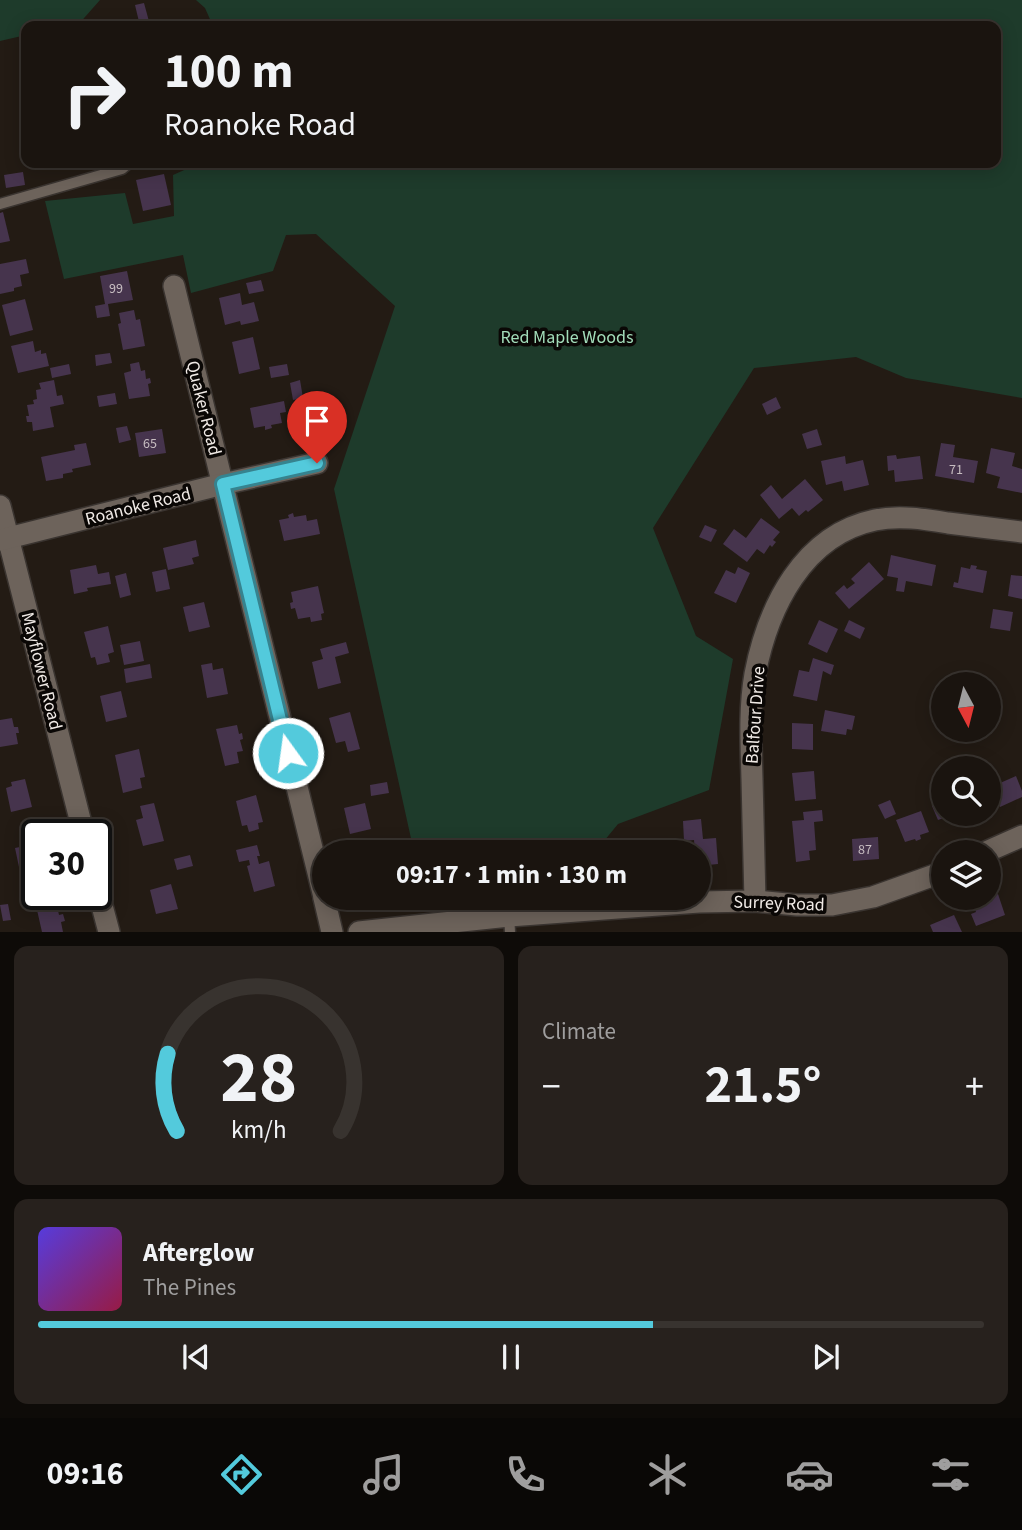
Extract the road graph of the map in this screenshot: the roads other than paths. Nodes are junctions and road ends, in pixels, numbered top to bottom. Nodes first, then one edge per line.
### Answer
1 (123, 168) edge
2 (0, 204) edge
3 (174, 286) dead end
4 (317, 463) dead end
5 (223, 484) junction
6 (0, 506) edge
7 (1022, 532) edge
8 (4, 539) edge
9 (80, 819) edge
10 (1022, 836) edge
11 (1001, 845) edge
12 (312, 848) edge
13 (931, 876) edge
14 (755, 901) junction
15 (103, 910) edge
16 (327, 910) edge
17 (510, 924) edge
18 (109, 932) edge
19 (332, 932) edge
20 (359, 932) edge

1 - 2 lane
3 - 5 street, Quaker Road
4 - 5 street, Roanoke Road
5 - 8 street, Roanoke Road
5 - 12 street, Quaker Road
6 - 8 street, Mayflower Road
7 - 14 street, Balfour Drive
8 - 9 street, Mayflower Road
10 - 11 street
13 - 14 street, Surrey Road
14 - 17 street, Surrey Road
15 - 18 street
16 - 19 street, Quaker Road
17 - 20 street, Surrey Road

